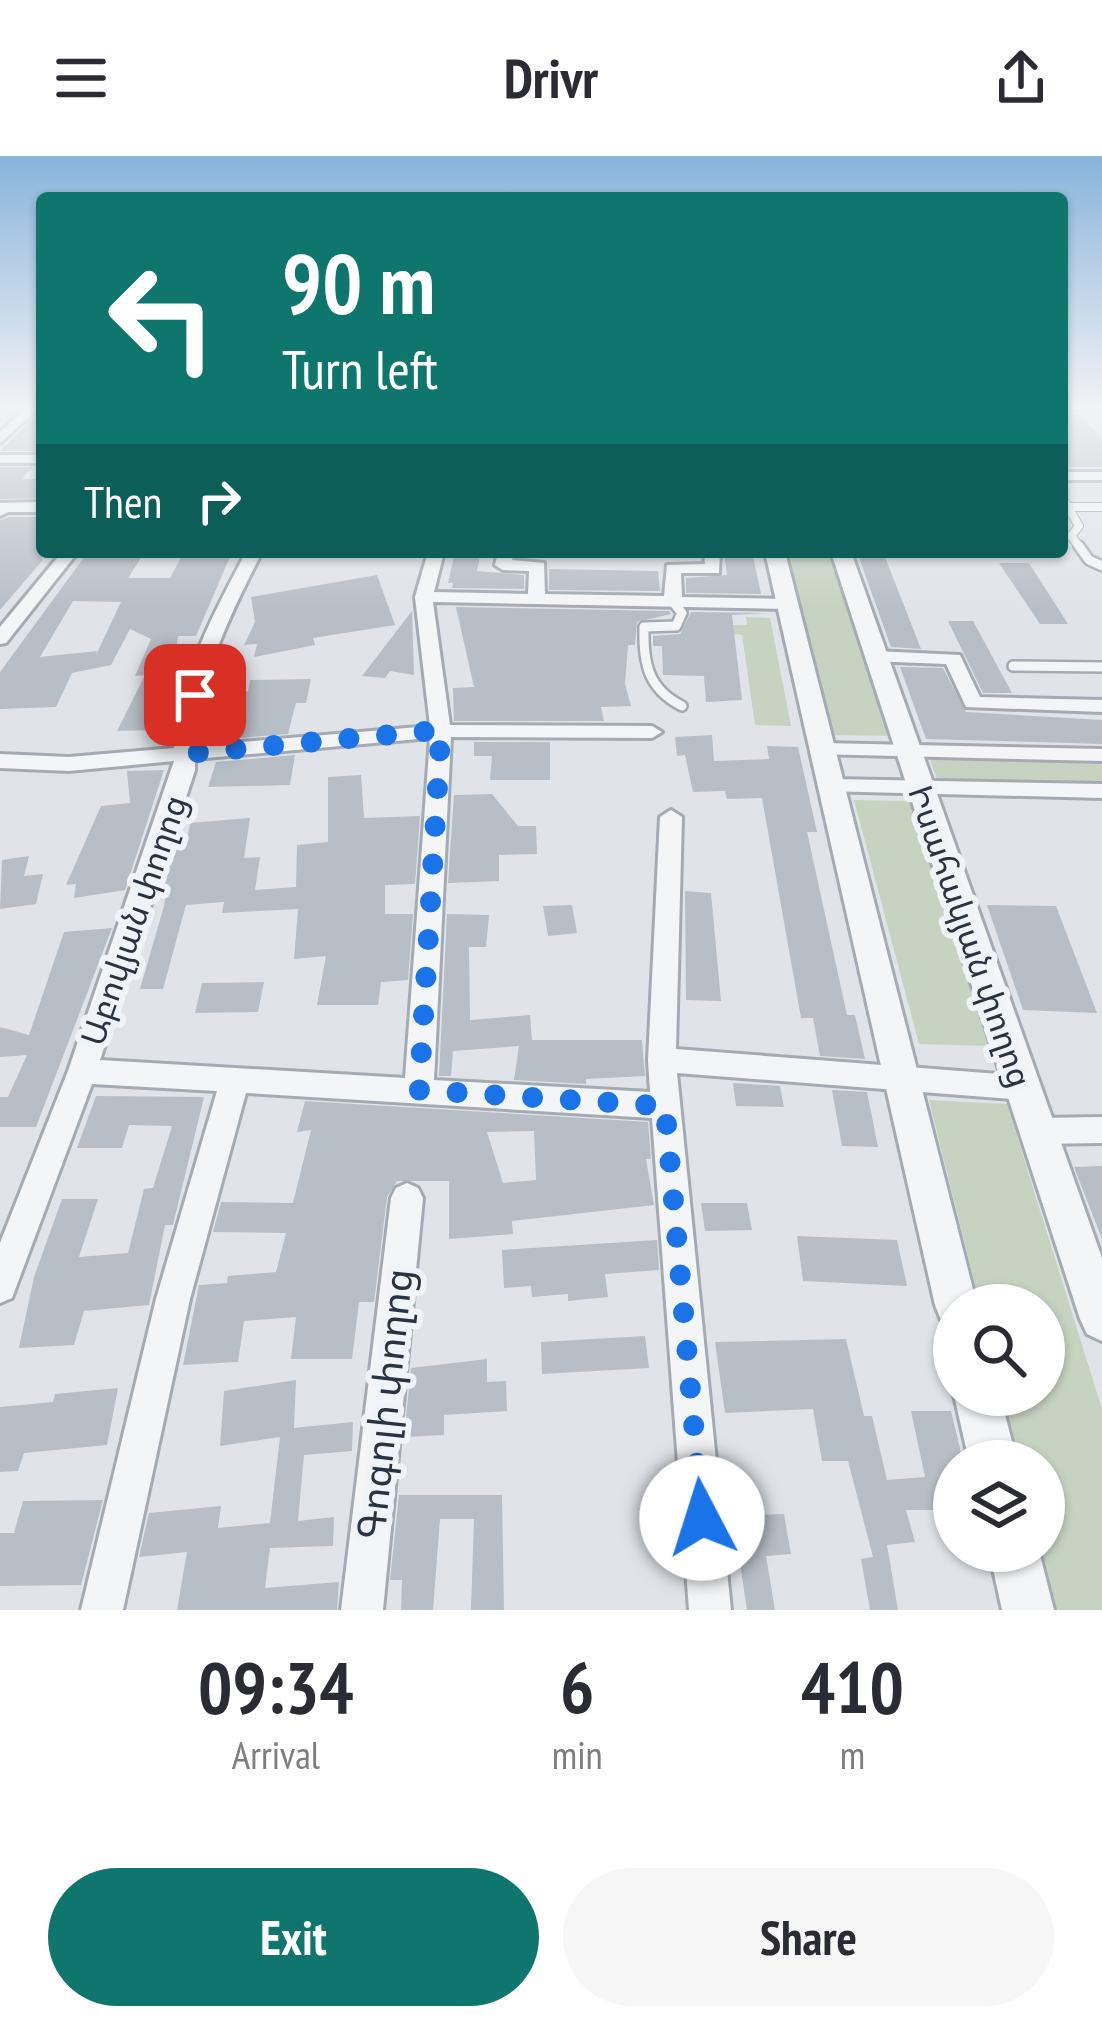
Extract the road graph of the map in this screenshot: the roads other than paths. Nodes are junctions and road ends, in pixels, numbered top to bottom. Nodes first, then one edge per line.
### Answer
1 (1068, 476) edge
2 (1102, 476) edge
3 (36, 507) edge
4 (1069, 507) joint
5 (1102, 507) edge
6 (0, 511) edge
7 (65, 558) edge
8 (251, 558) edge
9 (434, 558) edge
10 (505, 558) edge
11 (712, 558) edge
12 (776, 558) edge
13 (844, 558) edge
14 (1102, 566) edge
15 (424, 597) junction
16 (536, 599) junction
17 (673, 602) junction
18 (788, 604) junction
19 (0, 639) edge
20 (875, 658) junction
21 (1013, 666) dead end
22 (1102, 667) edge
23 (682, 706) dead end
24 (1102, 706) edge
25 (441, 730) junction
26 (652, 732) dead end
27 (822, 749) junction
28 (907, 751) junction
29 (183, 754) junction
30 (1102, 755) edge
31 (0, 761) edge
32 (831, 786) junction
33 (918, 787) junction
34 (1102, 791) edge
35 (671, 817) dead end
36 (662, 1060) junction
37 (82, 1071) junction
38 (902, 1078) junction
39 (235, 1079) junction
40 (1024, 1088) junction
41 (419, 1090) junction
42 (665, 1106) junction
43 (1102, 1130) edge
44 (1038, 1131) junction
45 (407, 1198) dead end
46 (8, 1247) edge
47 (951, 1284) edge
48 (0, 1286) edge
49 (1102, 1319) edge
50 (1019, 1572) edge
51 (102, 1610) edge
52 (362, 1610) edge
53 (710, 1610) edge
54 (1028, 1610) edge

1 - 2 street
3 - 6 street
4 - 5 lane
4 - 14 lane
7 - 19 street
8 - 29 street, Աբովյան փողոց
9 - 15 street
10 - 16 street
11 - 17 street
12 - 18 street
13 - 20 street, Իսահակյան փողոց
15 - 16 street
15 - 25 street
16 - 17 street
17 - 18 street
17 - 23 lane
18 - 27 street
20 - 24 street
20 - 28 street, Իսահակյան փողոց
21 - 22 lane
25 - 26 street
25 - 29 street
25 - 41 street
27 - 28 street
27 - 32 street
28 - 30 street
28 - 33 street, Իսահակյան փողոց
29 - 31 street
29 - 37 street, Աբովյան փողոց
32 - 33 street
32 - 38 street
33 - 34 street
33 - 40 street, Իսահակյան փողոց
35 - 36 street
36 - 38 street
36 - 42 street
37 - 39 street
37 - 46 street, Աբովյան փողոց
38 - 40 street
38 - 47 street
39 - 41 street
39 - 51 street
40 - 44 street, Իսահակյան փողոց
41 - 42 street
42 - 53 street
43 - 44 street
44 - 49 street, Իսահակյան փողոց
45 - 52 street, Գոգոլի փողոց
46 - 48 street, Աբովյան փողոց
50 - 54 street

